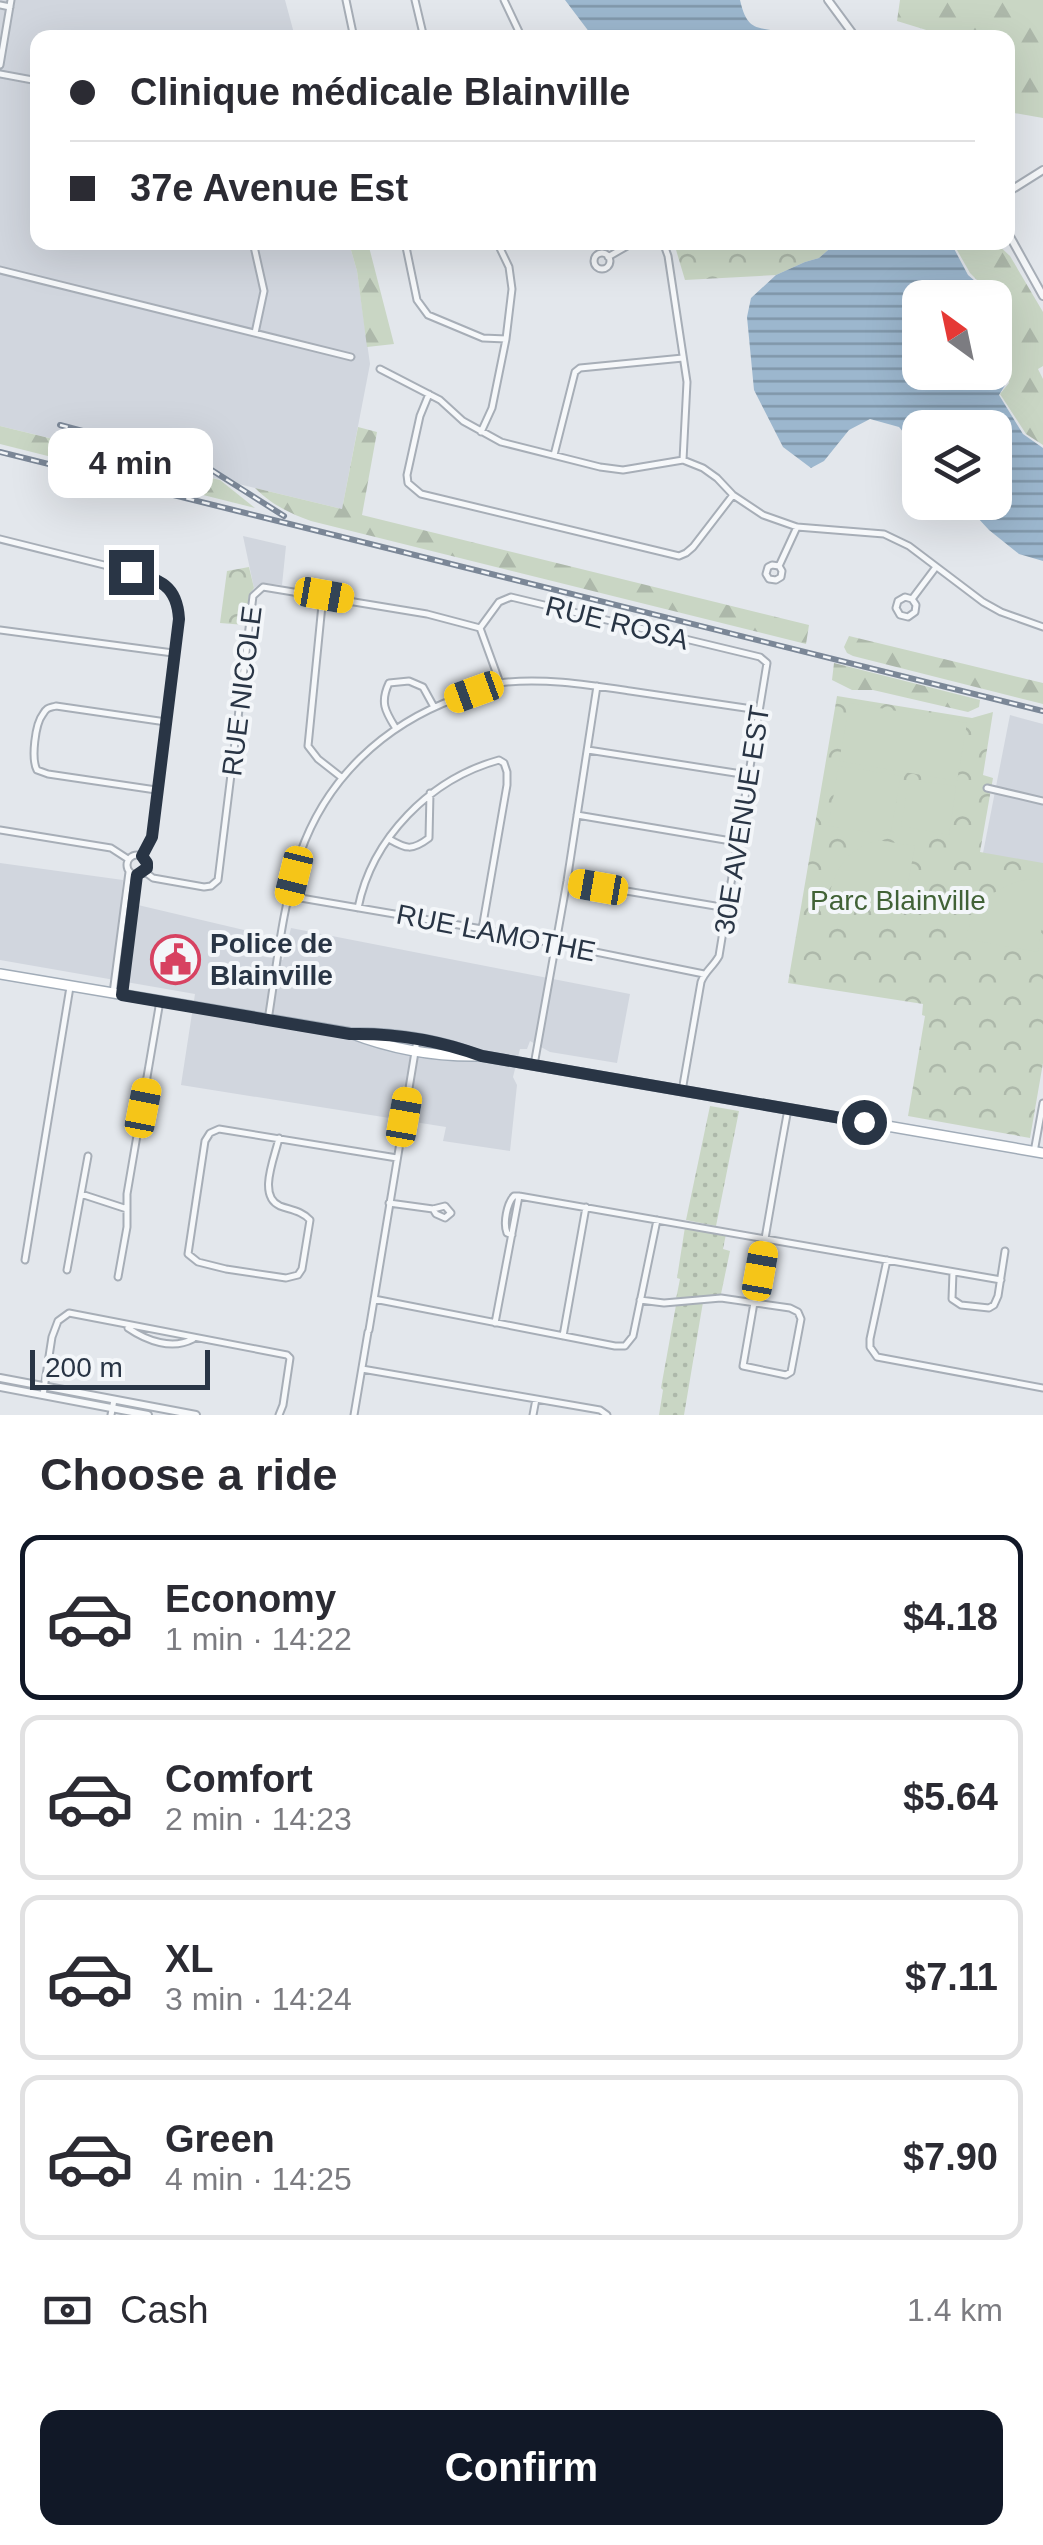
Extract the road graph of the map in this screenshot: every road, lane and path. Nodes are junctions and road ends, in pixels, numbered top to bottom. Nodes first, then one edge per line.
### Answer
1 (346, 0) edge
2 (415, 0) edge
3 (504, 0) edge
4 (828, 0) edge
5 (11, 4) edge
6 (0, 5) edge
7 (352, 30) edge
8 (422, 30) edge
9 (518, 30) edge
10 (850, 30) edge
11 (0, 65) edge
12 (0, 74) edge
13 (30, 79) edge
14 (1043, 170) edge
15 (1015, 188) edge
16 (1015, 246) edge
17 (256, 250) edge
18 (407, 250) edge
19 (501, 250) edge
20 (620, 250) edge
21 (666, 250) edge
22 (608, 257) dead end
23 (0, 270) edge
24 (1043, 296) edge
25 (255, 332) junction
26 (506, 338) junction
27 (351, 357) dead end
28 (682, 358) junction
29 (380, 369) dead end
30 (429, 394) junction
31 (481, 432) junction
32 (554, 455) junction
33 (683, 460) junction
34 (733, 496) junction
35 (797, 527) junction
36 (0, 539) edge
37 (779, 566) dead end
38 (936, 567) junction
39 (324, 595) junction
40 (912, 599) dead end
41 (1043, 627) edge
42 (480, 628) junction
43 (0, 630) edge
44 (174, 653) junction
45 (766, 661) joint
46 (500, 684) junction
47 (597, 686) junction
48 (434, 707) junction
49 (759, 710) junction
50 (166, 722) junction
51 (396, 728) junction
52 (588, 750) junction
53 (748, 776) junction
54 (341, 777) junction
55 (987, 788) dead end
56 (156, 790) junction
57 (430, 793) junction
58 (1043, 800) edge
59 (577, 816) junction
60 (0, 830) edge
61 (388, 839) junction
62 (737, 842) junction
63 (142, 856) junction
64 (128, 859) junction
65 (145, 872) junction
66 (133, 874) junction
67 (566, 881) junction
68 (288, 896) junction
69 (358, 908) junction
70 (727, 908) junction
71 (123, 923) junction
72 (131, 924) junction
73 (482, 929) junction
74 (554, 944) junction
75 (0, 974) edge
76 (704, 974) junction
77 (70, 986) junction
78 (118, 994) junction
79 (160, 1001) junction
80 (268, 1020) junction
81 (416, 1045) junction
82 (534, 1065) junction
83 (682, 1090) junction
84 (1043, 1103) edge
85 (788, 1109) junction
86 (278, 1138) junction
87 (1038, 1152) edge
88 (88, 1156) dead end
89 (397, 1158) junction
90 (80, 1194) junction
91 (389, 1203) junction
92 (586, 1207) junction
93 (127, 1209) junction
94 (433, 1209) dead end
95 (656, 1220) junction
96 (766, 1239) junction
97 (1005, 1251) dead end
98 (25, 1260) dead end
99 (888, 1260) junction
100 (67, 1270) dead end
101 (953, 1272) junction
102 (118, 1277) dead end
103 (1001, 1280) junction
104 (374, 1299) junction
105 (640, 1300) junction
106 (754, 1302) junction
107 (495, 1323) junction
108 (563, 1336) junction
109 (362, 1369) junction
110 (0, 1378) edge
111 (0, 1387) edge
112 (1043, 1388) edge
113 (44, 1391) junction
114 (536, 1400) junction
115 (113, 1408) edge
116 (148, 1415) edge
117 (196, 1415) edge
118 (279, 1415) edge
119 (354, 1415) edge
120 (533, 1415) edge
121 (608, 1415) edge

1 - 7 street
2 - 8 street
3 - 9 street
4 - 10 street
5 - 6 street
5 - 11 street
12 - 13 street
14 - 15 street
16 - 24 street
17 - 25 street
18 - 26 street
19 - 26 street
20 - 22 street
21 - 28 street
23 - 25 street
25 - 27 street
26 - 31 street
28 - 32 street
28 - 33 street
29 - 30 street
30 - 31 street
30 - 34 street
31 - 32 street
32 - 33 street
33 - 34 street
34 - 35 street
35 - 37 street
35 - 38 street
36 - 44 street
38 - 40 street
38 - 41 street
39 - 42 street, RUE NICOLE
39 - 54 street
39 - 65 street, RUE NICOLE
42 - 45 street, RUE ROSA
42 - 46 street
43 - 44 street
44 - 50 street
45 - 49 street, 30E AVENUE EST
46 - 47 street
46 - 48 street
47 - 49 street
47 - 52 street
48 - 51 street
48 - 51 street
49 - 53 street, 30E AVENUE EST
50 - 56 street
50 - 56 street
51 - 54 street
52 - 53 street
52 - 59 street
53 - 62 street, 30E AVENUE EST
54 - 68 street
55 - 58 street
56 - 63 street
57 - 61 street
57 - 61 street
57 - 73 street
59 - 62 street
59 - 67 street
60 - 64 street
61 - 69 street
62 - 70 street, 30E AVENUE EST
63 - 64 street
63 - 65 street
64 - 66 street
65 - 66 street
66 - 71 street
66 - 72 street
67 - 70 street
67 - 74 street
68 - 69 street, RUE LAMOTHE
68 - 80 street
69 - 73 street, RUE LAMOTHE
70 - 76 street, 30E AVENUE EST
71 - 72 street
71 - 78 street
72 - 78 street
73 - 74 street, RUE LAMOTHE
74 - 76 street, RUE LAMOTHE
74 - 82 street
75 - 77 main road
76 - 83 street, 30E AVENUE EST
77 - 78 main road
77 - 98 street
78 - 79 main road
79 - 80 main road
79 - 93 street
80 - 81 main road
81 - 82 main road
81 - 89 street
82 - 83 main road
83 - 85 main road
84 - 87 street
85 - 87 main road
85 - 96 street
86 - 86 street
86 - 89 street
88 - 90 street
89 - 91 street
90 - 93 street
90 - 100 street
91 - 94 street
91 - 104 street
92 - 95 street
92 - 107 street
92 - 108 street
93 - 102 street
95 - 96 street
95 - 105 street
96 - 99 street
96 - 106 street
97 - 103 street
99 - 101 street
99 - 112 street
101 - 103 street
101 - 103 street
104 - 107 street
104 - 109 street
105 - 106 street
105 - 108 street
106 - 106 street
107 - 108 street
109 - 114 street
109 - 119 street
110 - 113 street
111 - 113 street
113 - 115 street
113 - 118 street
114 - 120 street
114 - 121 street
115 - 116 street
115 - 117 street

